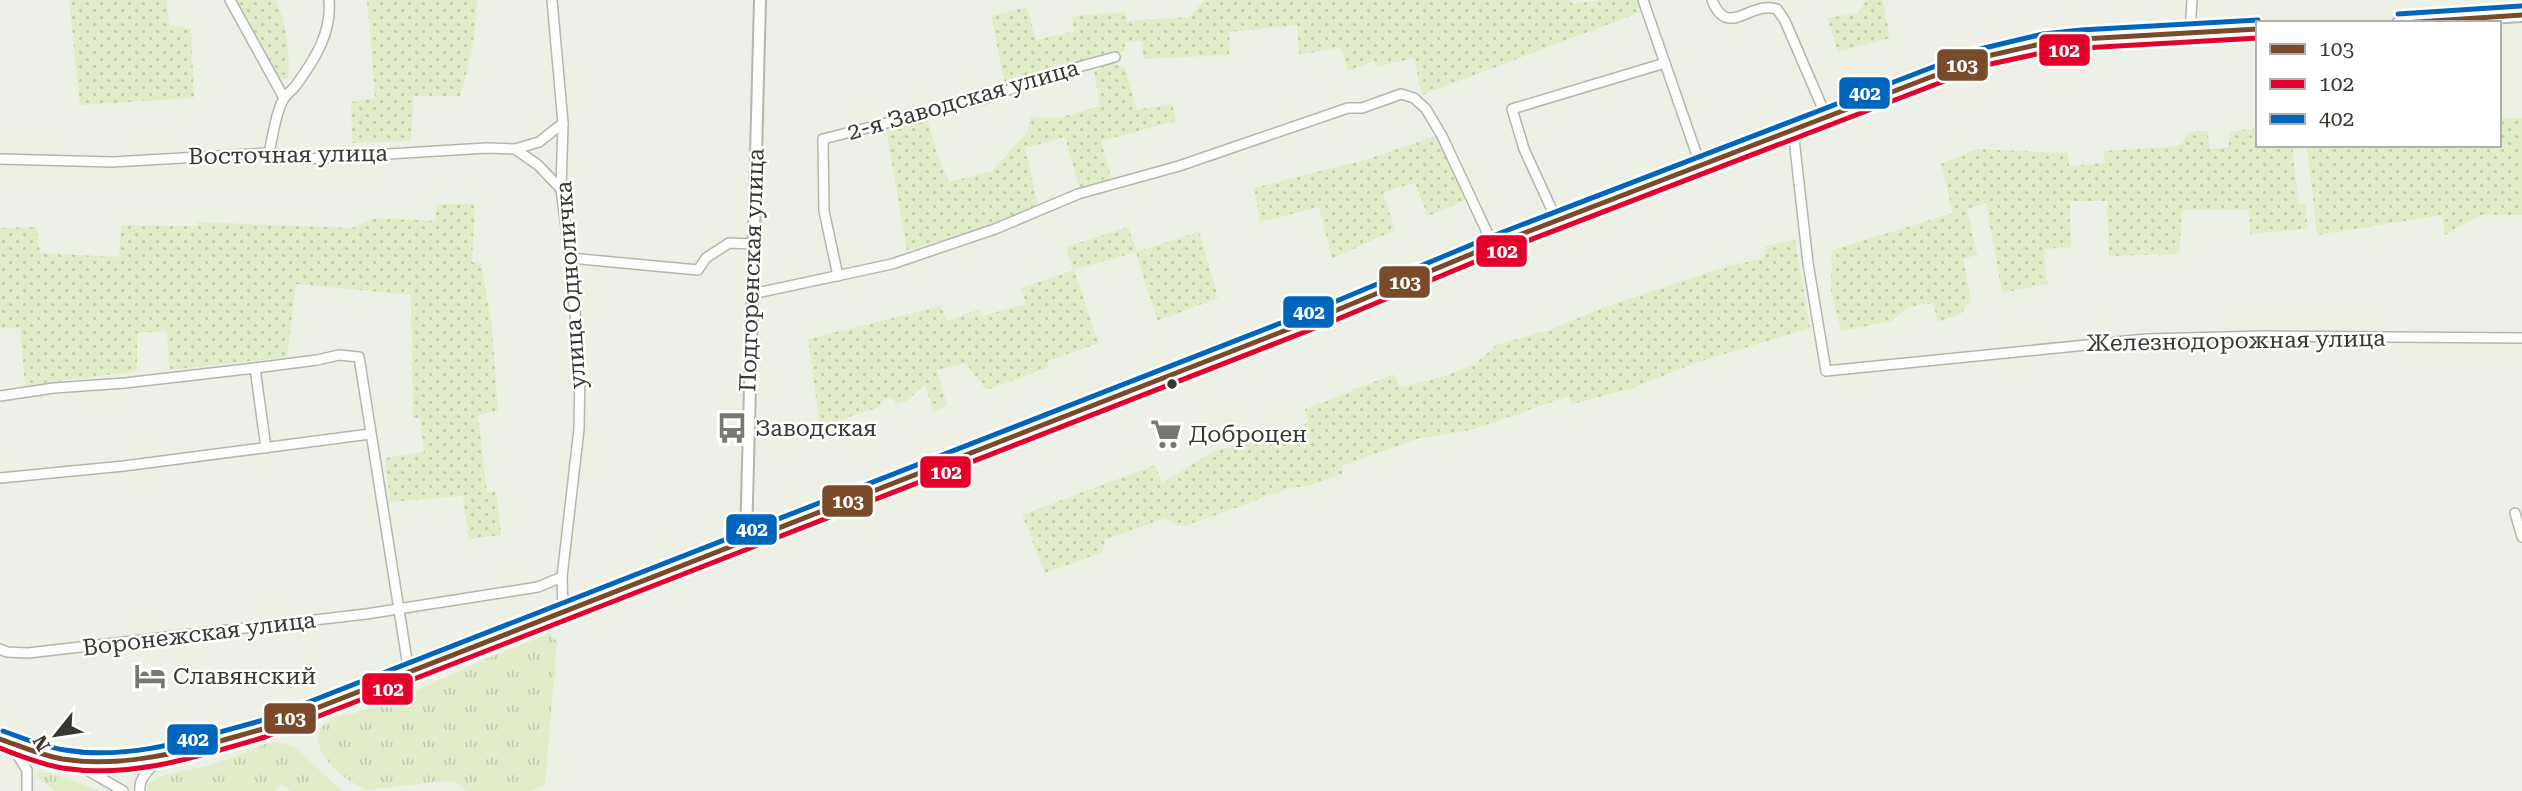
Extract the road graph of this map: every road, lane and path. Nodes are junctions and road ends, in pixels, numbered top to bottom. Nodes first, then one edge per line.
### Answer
1 (230, 0) edge
2 (329, 0) edge
3 (552, 0) edge
4 (760, 0) edge
5 (1643, 0) edge
6 (1712, 0) edge
7 (2192, 0) edge
8 (2522, 15) edge
9 (2430, 21) edge
10 (2256, 29) edge
11 (2190, 32) junction
12 (1115, 57) dead end
13 (1665, 63) junction
14 (284, 98) junction
15 (1826, 117) junction
16 (563, 124) junction
17 (1793, 130) junction
18 (515, 149) junction
19 (269, 153) junction
20 (0, 159) edge
21 (1700, 164) junction
22 (561, 189) junction
23 (1557, 220) junction
24 (753, 244) junction
25 (1493, 245) junction
26 (570, 258) junction
27 (838, 276) junction
28 (752, 294) junction
29 (2522, 338) edge
30 (254, 368) junction
31 (0, 396) edge
32 (370, 434) junction
33 (266, 448) junction
34 (0, 478) edge
35 (2515, 513) dead end
36 (2522, 537) edge
37 (746, 540) junction
38 (562, 577) junction
39 (397, 608) junction
40 (563, 612) junction
41 (0, 649) edge
42 (409, 673) junction
43 (5, 741) edge
44 (164, 756) junction
45 (71, 760) junction
46 (27, 791) edge
47 (123, 791) edge
48 (140, 791) edge

1 - 14 street
2 - 14 street
3 - 16 street, улица Одноличка
4 - 24 street, Подгоренская улица
5 - 13 street
6 - 15 street
7 - 11 street
8 - 9 main road
10 - 11 main road
11 - 15 main road
12 - 27 street, 2-я Заводская улица
13 - 21 street
13 - 23 street
14 - 19 street
15 - 17 main road
16 - 18 street
16 - 22 street, улица Одноличка
17 - 21 main road
17 - 29 street, Железнодорожная улица
18 - 19 street, Восточная улица
18 - 22 street
19 - 20 street, Восточная улица
21 - 23 main road
22 - 26 street, улица Одноличка
23 - 25 main road
24 - 26 street
24 - 28 street, Подгоренская улица
25 - 27 street
25 - 37 main road
26 - 38 street, улица Одноличка
27 - 28 street
28 - 37 street, Подгоренская улица
30 - 31 street
30 - 32 street
30 - 33 street
32 - 33 street
32 - 39 street
33 - 34 street
35 - 36 street
37 - 40 main road
38 - 39 street, Воронежская улица
38 - 40 street, улица Одноличка
39 - 41 street, Воронежская улица
39 - 42 street
40 - 42 main road
42 - 44 main road
43 - 45 main road
43 - 46 street
44 - 45 main road
44 - 48 street
45 - 47 street

